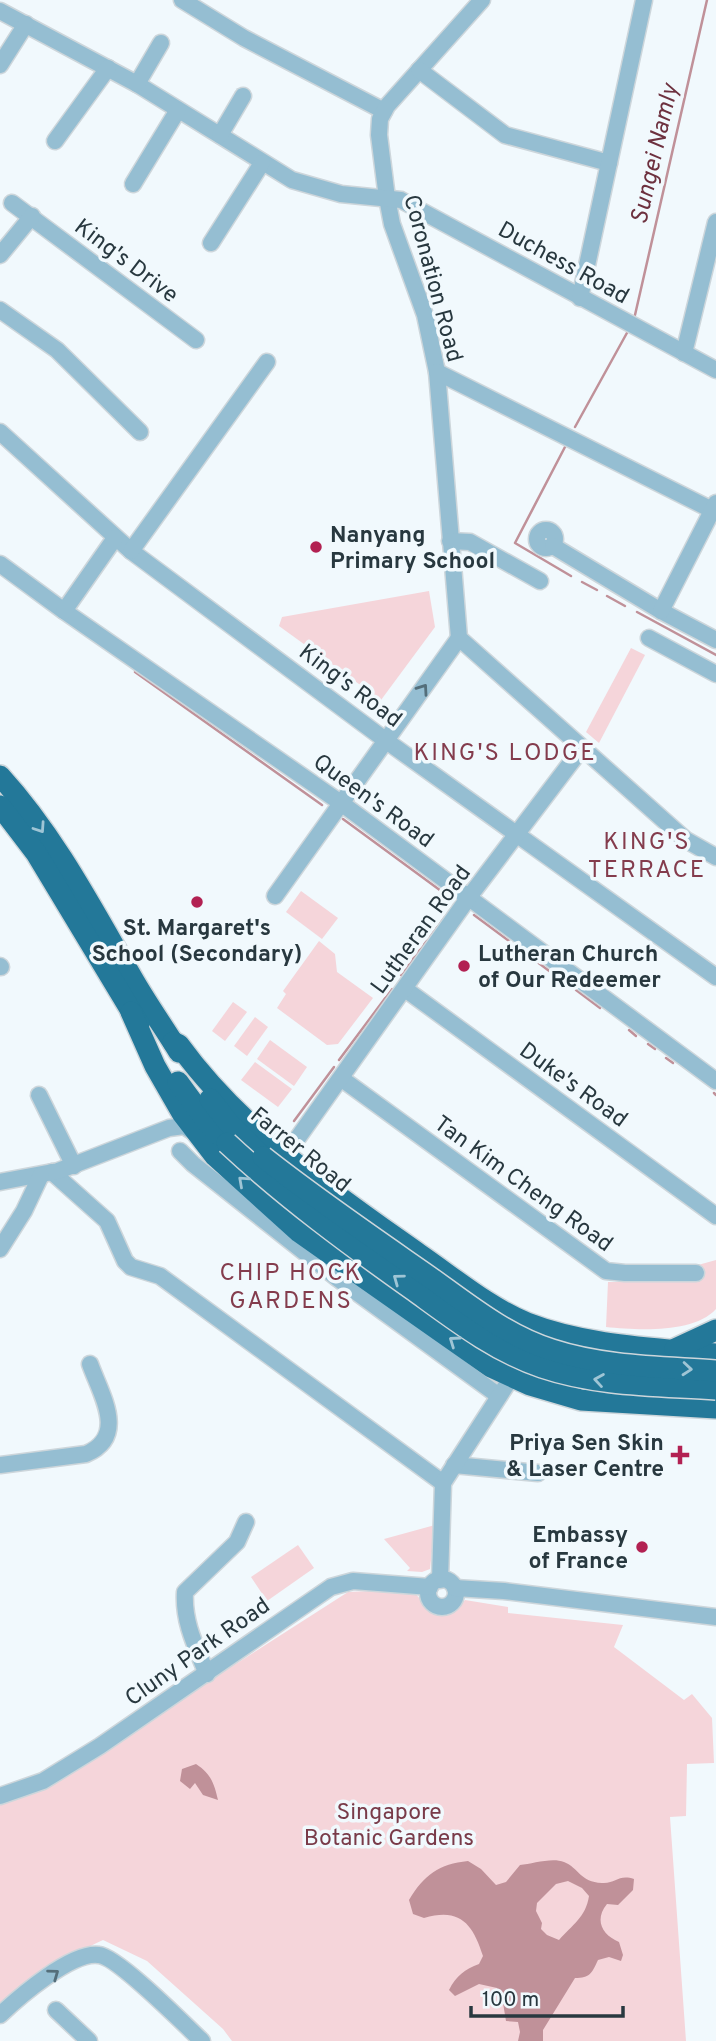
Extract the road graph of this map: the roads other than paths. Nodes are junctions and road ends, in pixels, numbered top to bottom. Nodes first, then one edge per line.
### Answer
1 (182, 0) edge
2 (644, 0) edge
3 (474, 3) edge
4 (0, 10) edge
5 (26, 24) junction
6 (161, 43) dead end
7 (0, 65) edge
8 (107, 68) junction
9 (419, 70) junction
10 (136, 84) junction
11 (243, 96) dead end
12 (178, 110) junction
13 (384, 111) junction
14 (220, 135) junction
15 (55, 141) dead end
16 (262, 163) junction
17 (609, 163) junction
18 (133, 184) dead end
19 (387, 198) junction
20 (12, 203) dead end
21 (32, 216) junction
22 (716, 222) edge
23 (211, 243) dead end
24 (0, 255) edge
25 (580, 298) junction
26 (0, 310) edge
27 (196, 340) dead end
28 (684, 353) junction
29 (267, 362) dead end
30 (716, 370) edge
31 (437, 372) junction
32 (0, 432) edge
33 (140, 432) dead end
34 (715, 508) edge
35 (115, 538) junction
36 (450, 541) junction
37 (552, 546) dead end
38 (131, 551) junction
39 (0, 564) edge
40 (540, 581) dead end
41 (64, 611) junction
42 (661, 611) junction
43 (459, 638) junction
44 (649, 638) dead end
45 (716, 640) edge
46 (716, 674) edge
47 (387, 740) junction
48 (582, 748) junction
49 (0, 776) edge
50 (341, 803) junction
51 (0, 806) edge
52 (518, 834) junction
53 (716, 857) edge
54 (275, 897) dead end
55 (469, 897) junction
56 (716, 977) edge
57 (405, 989) junction
58 (131, 1012) junction
59 (342, 1079) junction
60 (716, 1081) edge
61 (166, 1084) junction
62 (39, 1095) dead end
63 (154, 1133) junction
64 (195, 1133) junction
65 (297, 1139) junction
66 (267, 1150) junction
67 (180, 1151) dead end
68 (74, 1166) junction
69 (300, 1167) junction
70 (46, 1174) junction
71 (0, 1182) edge
72 (716, 1216) edge
73 (0, 1249) edge
74 (696, 1273) dead end
75 (716, 1330) edge
76 (634, 1345) junction
77 (673, 1349) junction
78 (716, 1354) edge
79 (90, 1364) dead end
80 (716, 1371) edge
81 (511, 1378) junction
82 (716, 1389) edge
83 (499, 1396) junction
84 (632, 1404) junction
85 (677, 1407) junction
86 (716, 1408) edge
87 (716, 1421) edge
88 (0, 1465) edge
89 (454, 1465) junction
90 (538, 1473) dead end
91 (443, 1483) junction
92 (246, 1522) dead end
93 (435, 1583) junction
94 (455, 1588) junction
95 (714, 1615) edge
96 (207, 1674) junction
97 (0, 1796) edge
98 (0, 2015) edge
99 (63, 2018) dead end
100 (89, 2041) edge
101 (202, 2041) edge

1 - 13 street
2 - 17 street
3 - 9 street
4 - 5 street, Duchess Road
5 - 7 street
5 - 8 street, Duchess Road
6 - 10 street
8 - 10 street, Duchess Road
8 - 15 street
9 - 13 street
9 - 17 street
10 - 12 street, Duchess Road
11 - 14 street
12 - 14 street, Duchess Road
12 - 18 street
13 - 19 street, Coronation Road
14 - 16 street, Duchess Road
16 - 19 street, Duchess Road
16 - 23 street
17 - 25 street
19 - 25 street, Duchess Road
19 - 31 street, Coronation Road
20 - 21 street, King's Drive
21 - 24 street
21 - 27 street, King's Drive
22 - 28 street
25 - 28 street, Duchess Road
26 - 33 street
28 - 30 street, Duchess Road
29 - 38 street
31 - 34 street
31 - 36 street, Coronation Road
32 - 35 street, King's Road
34 - 42 street
35 - 38 street, King's Road
35 - 41 street
36 - 40 street
36 - 43 street, Coronation Road
37 - 42 street
38 - 47 street, King's Road
39 - 41 street, Queen's Road
41 - 50 street, Queen's Road
42 - 45 street
47 -> 43 street
43 - 48 street
44 - 46 street
47 - 50 street
47 - 52 street, King's Road
48 - 52 street, Lutheran Road
48 - 53 street
49 -> 66 highway, Farrer Road
50 - 54 street
50 - 55 street, Queen's Road
51 - 58 highway, Farrer Road
52 - 55 street, Lutheran Road
52 - 56 street, King's Road
55 - 57 street, Lutheran Road
55 - 60 street, Queen's Road
57 - 59 street, Lutheran Road
57 - 72 street, Duke's Road
58 - 61 highway
82 -> 58 highway, Farrer Road, bridge
59 - 65 street, Lutheran Road
59 - 74 street, Tan Kim Cheng Road
61 - 63 street
61 - 64 highway
62 - 68 street
63 - 64 street
63 - 68 street
81 -> 64 highway
65 - 66 street
65 - 69 street
66 - 69 highway
66 -> 80 highway, Farrer Road, bridge
67 - 83 street
68 - 70 street
69 - 76 highway
70 - 71 street
70 - 73 street
70 - 91 street
75 - 77 highway
76 - 77 highway
76 - 84 highway
77 - 78 highway
79 - 88 street
81 - 83 street
81 - 84 highway
83 - 89 street
84 - 85 highway
85 - 86 highway
85 - 87 highway
89 - 90 street
89 - 91 street
91 - 93 street
92 - 96 street
93 - 94 street
93 - 94 street
93 - 96 street, Cluny Park Road
94 - 95 street
96 - 97 street, Cluny Park Road
98 -> 101 street
99 - 100 street

